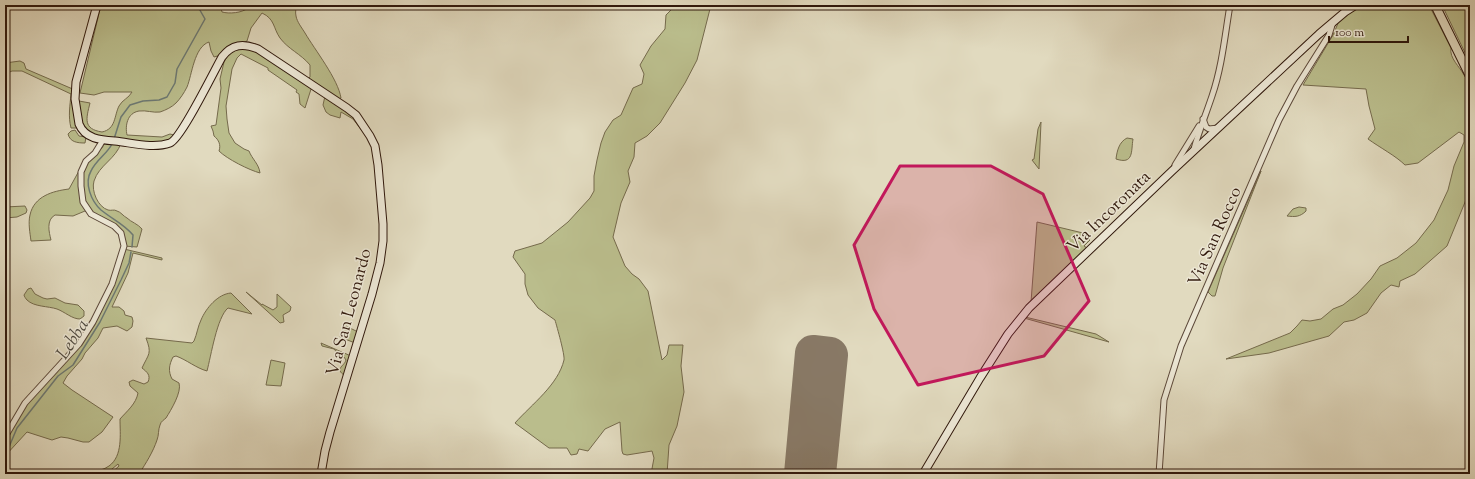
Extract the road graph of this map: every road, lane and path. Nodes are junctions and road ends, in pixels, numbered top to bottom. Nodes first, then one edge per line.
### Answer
1 (97, 5) edge
2 (1230, 5) edge
3 (1356, 5) edge
4 (1431, 5) edge
5 (1435, 5) edge
6 (1439, 13) junction
7 (1334, 21) junction
8 (1470, 76) edge
9 (1203, 118) junction
10 (1218, 128) junction
11 (1193, 135) junction
12 (106, 140) junction
13 (1194, 151) junction
14 (1172, 171) junction
15 (5, 437) edge
16 (321, 474) edge
17 (923, 474) edge
18 (1159, 474) edge

1 - 12 street, Via San Leonardo
2 - 9 street
3 - 7 street, Via Incoronata
4 - 6 main road
5 - 6 main road
6 - 8 main road
7 - 10 street, Via Incoronata
7 - 18 street, Via San Rocco
9 - 10 street
9 - 11 street
9 - 13 street
10 - 13 street, Via Incoronata
11 - 13 street
11 - 14 street
12 - 15 street
12 - 16 street, Via San Leonardo
13 - 14 street, Via Incoronata
14 - 17 street, Via Incoronata

